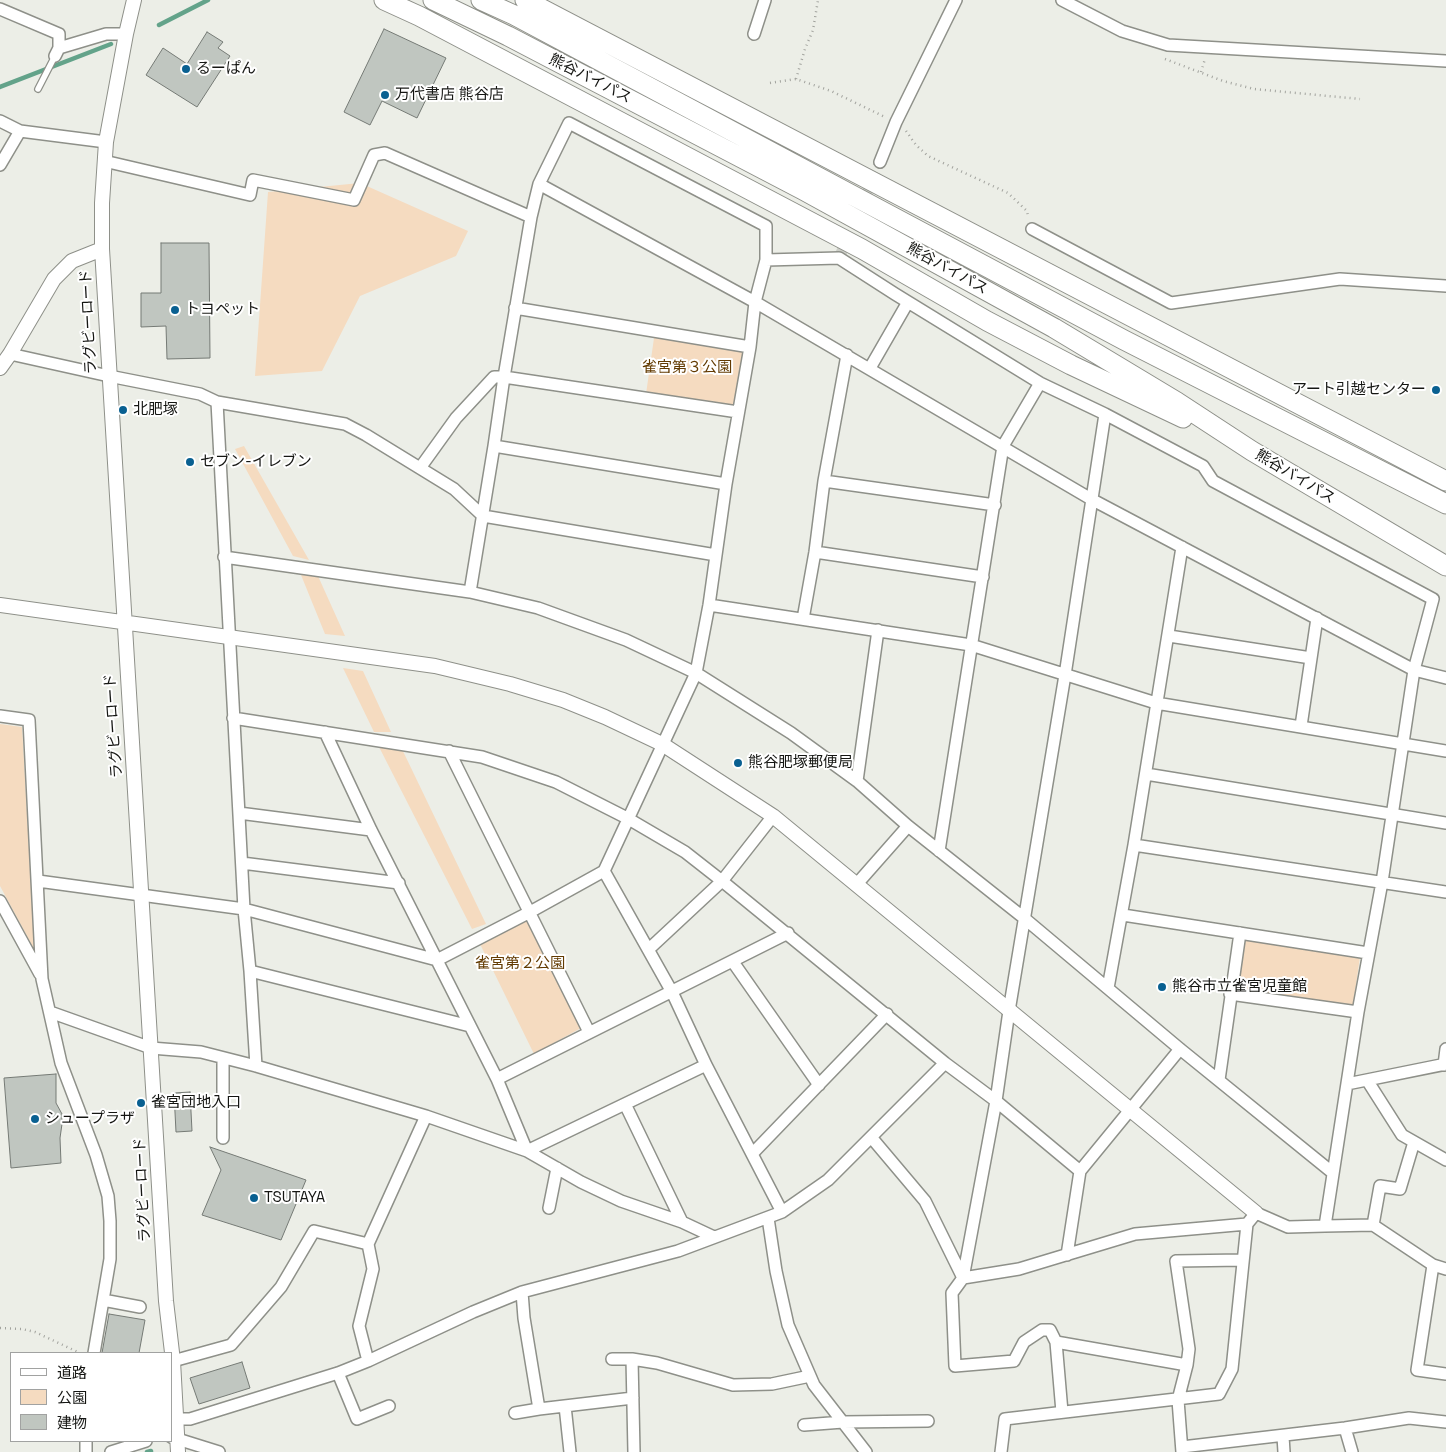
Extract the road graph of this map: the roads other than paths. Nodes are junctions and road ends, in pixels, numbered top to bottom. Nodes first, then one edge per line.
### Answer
1 (134, 0) edge
2 (384, 0) edge
3 (433, 0) edge
4 (481, 0) edge
5 (525, 0) edge
6 (765, 0) edge
7 (956, 0) edge
8 (1062, 0) edge
9 (0, 9) edge
10 (126, 34) junction
11 (754, 34) dead end
12 (57, 52) junction
13 (1446, 62) edge
14 (38, 88) dead end
15 (0, 121) edge
16 (20, 131) junction
17 (106, 142) junction
18 (104, 161) junction
19 (880, 162) tunnel mouth
20 (0, 166) edge
21 (539, 184) junction
22 (531, 217) junction
23 (1032, 229) road end
24 (102, 249) junction
25 (766, 260) junction
26 (1446, 286) edge
27 (755, 302) junction
28 (908, 302) junction
29 (515, 308) junction
30 (750, 347) junction
31 (10, 354) junction
32 (847, 355) junction
33 (0, 368) edge
34 (870, 368) junction
35 (109, 376) junction
36 (504, 377) junction
37 (1040, 383) junction
38 (217, 402) junction
39 (738, 412) junction
40 (1105, 414) junction
41 (494, 446) junction
42 (1003, 446) junction
43 (1252, 451) junction
44 (420, 468) junction
45 (824, 481) junction
46 (1446, 481) edge
47 (726, 484) junction
48 (1091, 499) junction
49 (1446, 504) edge
50 (995, 505) junction
51 (483, 516) junction
52 (1182, 546) junction
53 (815, 552) junction
54 (716, 555) junction
55 (224, 557) junction
56 (1446, 566) edge
57 (983, 577) junction
58 (470, 592) junction
59 (0, 605) edge
60 (708, 605) junction
61 (1317, 618) junction
62 (803, 619) junction
63 (123, 622) junction
64 (878, 630) junction
65 (228, 636) junction
66 (1169, 636) junction
67 (972, 645) junction
68 (1311, 658) junction
69 (1414, 670) junction
70 (696, 673) junction
71 (1065, 675) junction
72 (1446, 678) edge
73 (1156, 703) junction
74 (0, 716) edge
75 (233, 718) junction
76 (1301, 726) junction
77 (325, 732) junction
78 (662, 744) junction
79 (1402, 744) junction
80 (449, 751) junction
81 (1446, 751) edge
82 (1146, 774) junction
83 (857, 781) junction
84 (239, 813) junction
85 (1392, 814) junction
86 (773, 816) junction
87 (627, 818) junction
88 (1446, 823) edge
89 (908, 826) junction
90 (371, 830) junction
91 (1134, 845) junction
92 (939, 850) junction
93 (242, 863) junction
94 (604, 871) junction
95 (38, 881) junction
96 (722, 881) junction
97 (1382, 882) junction
98 (399, 883) junction
99 (856, 885) junction
100 (1446, 892) edge
101 (141, 894) junction
102 (0, 901) edge
103 (244, 909) junction
104 (530, 912) junction
105 (1123, 914) junction
106 (1024, 918) junction
107 (788, 933) junction
108 (1240, 933) junction
109 (649, 948) junction
110 (1368, 953) junction
111 (437, 960) junction
112 (733, 962) junction
113 (250, 971) junction
114 (42, 979) junction
115 (1108, 988) junction
116 (672, 992) junction
117 (1230, 994) junction
118 (1008, 1011) junction
119 (50, 1012) junction
120 (1358, 1012) junction
121 (887, 1014) junction
122 (470, 1026) junction
123 (589, 1032) junction
124 (151, 1048) junction
125 (1180, 1049) junction
126 (1446, 1050) edge
127 (223, 1058) junction
128 (945, 1063) junction
129 (1445, 1064) edge
130 (706, 1065) junction
131 (256, 1066) junction
132 (497, 1079) junction
133 (1219, 1080) junction
134 (1367, 1080) junction
135 (1348, 1084) junction
136 (820, 1085) junction
137 (996, 1100) junction
138 (625, 1104) junction
139 (1130, 1111) junction
140 (426, 1116) junction
141 (223, 1138) dead end
142 (871, 1138) junction
143 (1414, 1142) junction
144 (527, 1151) junction
145 (752, 1154) junction
146 (1446, 1160) edge
147 (557, 1168) junction
148 (1080, 1171) junction
149 (1333, 1173) junction
150 (549, 1208) dead end
151 (782, 1212) junction
152 (768, 1218) junction
153 (1251, 1218) junction
154 (682, 1222) junction
155 (1373, 1225) junction
156 (1325, 1226) junction
157 (714, 1237) junction
158 (368, 1244) junction
159 (1067, 1255) junction
160 (1243, 1260) junction
161 (1433, 1265) junction
162 (1446, 1269) edge
163 (963, 1278) junction
164 (522, 1292) junction
165 (104, 1300) junction
166 (140, 1307) dead end
167 (1056, 1342) junction
168 (94, 1352) edge
169 (172, 1352) edge
170 (172, 1352) edge
171 (612, 1359) dead end
172 (632, 1359) junction
173 (173, 1361) junction
174 (368, 1361) junction
175 (1186, 1365) junction
176 (338, 1372) junction
177 (1446, 1374) edge
178 (810, 1376) junction
179 (633, 1398) junction
180 (1178, 1400) junction
181 (389, 1406) dead end
182 (565, 1406) junction
183 (539, 1410) junction
184 (1062, 1412) junction
185 (515, 1413) dead end
186 (176, 1420) junction
187 (928, 1421) dead end
188 (843, 1422) junction
189 (1446, 1422) edge
190 (804, 1425) dead end
191 (1345, 1428) junction
192 (1283, 1436) junction
193 (143, 1442) edge
194 (176, 1443) edge
195 (1182, 1450) edge
196 (111, 1452) edge
197 (219, 1452) edge
198 (570, 1452) edge
199 (634, 1452) edge
200 (866, 1452) edge
201 (1001, 1452) edge
202 (1284, 1452) edge
203 (1352, 1452) edge

1 - 10 street, ラグビーロード
2 - 43 highway
3 - 43 highway, 熊谷バイパス
4 - 49 highway, 熊谷バイパス
5 - 46 highway
6 - 11 street
7 - 19 street
8 - 13 street
9 - 12 street
10 - 12 street
10 - 17 street, ラグビーロード
12 - 14 lane
15 - 16 street
16 - 17 street
16 - 20 street
17 - 18 street, ラグビーロード
18 - 22 street
18 - 24 street, ラグビーロード
21 - 22 street
21 - 25 street
21 - 27 street
22 - 29 street
23 - 26 street
24 - 31 street
24 - 35 street, ラグビーロード
25 - 27 street
25 - 28 street
27 - 30 street
27 - 32 street
28 - 34 street
28 - 37 street
29 - 30 street
29 - 36 street
30 - 39 street
31 - 33 street
31 - 35 street
32 - 34 street
32 - 45 street
34 - 42 street
35 - 38 street
35 - 63 street, ラグビーロード
36 - 39 street
36 - 41 street
36 - 44 street
37 - 40 street
37 - 42 street
38 - 44 street
38 - 55 street
39 - 47 street
40 - 48 street
40 - 69 street
41 - 47 street
41 - 51 street
42 - 48 street
42 - 50 street
43 - 56 highway, 熊谷バイパス
44 - 51 street
45 - 50 street
45 - 53 street
47 - 54 street
48 - 52 street
48 - 71 street
50 - 57 street
51 - 54 street
51 - 58 street
52 - 61 street
52 - 66 street
53 - 57 street
53 - 62 street
54 - 60 street
55 - 58 street
55 - 65 street
57 - 67 street
58 - 70 street
59 - 63 street
60 - 62 street
60 - 70 street
61 - 68 street
61 - 69 street
62 - 64 street
63 - 65 street
63 - 101 street, ラグビーロード
64 - 67 street
64 - 83 street
65 - 75 street
65 - 78 street
66 - 68 street
66 - 73 street
67 - 71 street
67 - 92 street
68 - 76 street
69 - 72 street
69 - 79 street
70 - 78 street
70 - 83 street
71 - 73 street
71 - 106 street
73 - 76 street
73 - 82 street
74 - 95 street
75 - 77 street
75 - 84 street
76 - 79 street
77 - 80 street
77 - 90 street
78 - 86 street
78 - 87 street
79 - 81 street
79 - 85 street
80 - 87 street
80 - 104 street
82 - 85 street
82 - 91 street
83 - 89 street
84 - 90 street
84 - 93 street
85 - 88 street
85 - 97 street
86 - 96 street
86 - 99 street
87 - 94 street
87 - 96 street
89 - 92 street
89 - 99 street
90 - 98 street
91 - 97 street
91 - 105 street
92 - 106 street
93 - 98 street
93 - 103 street
94 - 104 street
94 - 109 street
95 - 101 street
95 - 114 street
96 - 107 street
96 - 109 street
97 - 100 street
97 - 110 street
98 - 111 street
99 - 118 street
101 - 103 street
101 - 124 street, ラグビーロード
102 - 114 street
103 - 111 street
103 - 113 street
104 - 111 street
104 - 123 street
105 - 108 street
105 - 115 street
106 - 115 street
106 - 118 street
107 - 112 street
107 - 121 street
108 - 110 street
108 - 117 street
109 - 116 street
110 - 120 street
111 - 122 street
112 - 116 street
112 - 136 street
113 - 122 street
113 - 131 street
114 - 119 street
115 - 125 street
116 - 123 street
116 - 130 street
117 - 120 street
117 - 133 street
118 - 137 street
118 - 139 street
119 - 124 street
119 - 165 street
120 - 135 street
121 - 128 street
121 - 136 street
122 - 132 street
123 - 132 street
124 - 127 street
124 - 169 street, ラグビーロード
125 - 133 street
125 - 139 street
126 - 129 street
127 - 131 street
127 - 141 street
128 - 137 street
128 - 142 street
129 - 134 street
130 - 138 street
130 - 145 street
131 - 140 street
132 - 144 street
133 - 149 street
134 - 135 street
134 - 143 street
135 - 149 street
136 - 145 street
137 - 148 street
137 - 163 street
138 - 144 street
138 - 154 street
139 - 148 street
139 - 153 street
140 - 144 street
140 - 158 street
142 - 151 street
142 - 163 street
143 - 146 street
143 - 155 street
144 - 147 street
145 - 151 street
147 - 150 street
147 - 154 street
148 - 159 street
149 - 156 street
151 - 152 street
152 - 157 street
152 - 178 street
153 - 156 street
153 - 159 street
153 - 160 street
154 - 157 street
155 - 156 street
155 - 161 street
157 - 164 street
158 - 173 street
158 - 174 street
159 - 163 street
160 - 175 street
160 - 180 street
161 - 162 street
161 - 177 street
163 - 167 street
164 - 174 street
164 - 183 street
165 - 166 street
165 - 168 street
167 - 175 street
167 - 184 street
170 - 173 street, ラグビーロード
171 - 172 street
172 - 178 street
172 - 179 street
173 - 186 street, ラグビーロード
174 - 176 street
175 - 180 street
176 - 181 street
176 - 186 street
178 - 188 street
179 - 182 street
179 - 199 street
180 - 184 street
180 - 195 street
182 - 183 street
182 - 198 street
183 - 185 street
184 - 201 street
186 - 194 street, ラグビーロード
187 - 188 street
188 - 190 street
188 - 200 street
189 - 191 street
191 - 192 street
191 - 203 street
192 - 195 street
192 - 202 street
193 - 196 street
194 - 197 street

